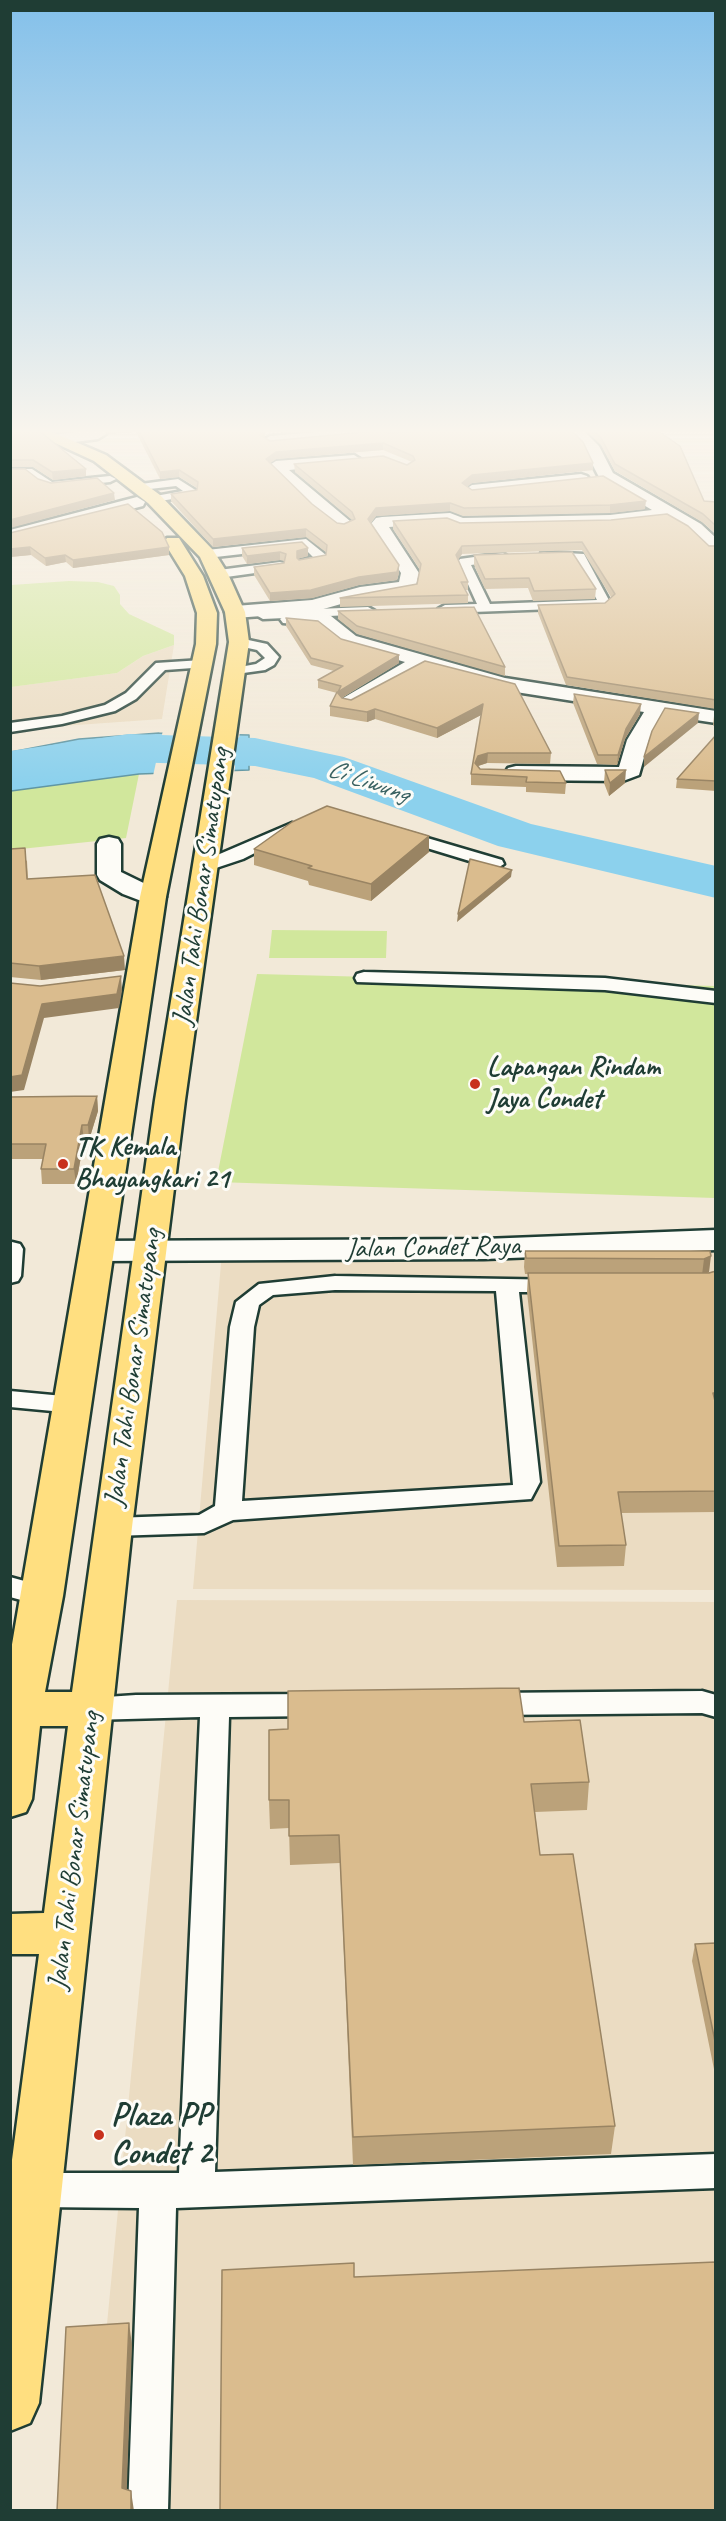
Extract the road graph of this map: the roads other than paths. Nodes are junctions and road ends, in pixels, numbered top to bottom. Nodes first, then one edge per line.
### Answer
1 (178, 549) edge
2 (201, 549) edge
3 (255, 549) edge
4 (312, 549) edge
5 (394, 549) edge
6 (207, 554) junction
7 (536, 556) edge
8 (514, 557) edge
9 (303, 563) edge
10 (280, 566) edge
11 (219, 574) junction
12 (485, 609) junction
13 (436, 610) edge
14 (378, 611) edge
15 (237, 623) junction
16 (422, 661) junction
17 (202, 664) junction
18 (232, 682) junction
19 (350, 702) edge
20 (657, 708) junction
21 (716, 717) edge
22 (10, 728) edge
23 (498, 772) edge
24 (306, 821) edge
25 (382, 830) edge
26 (109, 844) dead end
27 (208, 854) junction
28 (496, 864) edge
29 (153, 897) junction
30 (364, 978) dead end
31 (716, 997) edge
32 (103, 1100) junction
33 (170, 1100) junction
34 (716, 1240) edge
35 (12, 1249) dead end
36 (96, 1251) junction
37 (150, 1251) junction
38 (10, 1276) edge
39 (507, 1285) junction
40 (577, 1285) edge
41 (10, 1399) edge
42 (74, 1405) junction
43 (228, 1511) junction
44 (113, 1527) junction
45 (27, 1591) edge
46 (464, 1704) edge
47 (345, 1705) edge
48 (214, 1706) junction
49 (716, 1706) edge
50 (21, 1709) junction
51 (91, 1709) junction
52 (10, 1799) edge
53 (65, 1933) junction
54 (10, 1934) edge
55 (716, 2172) edge
56 (196, 2188) junction
57 (35, 2190) junction
58 (158, 2191) junction
59 (10, 2403) edge
60 (148, 2511) edge

1 - 17 highway, Jalan Tahi Bonar Simatupang
2 - 6 highway, Jalan Tahi Bonar Simatupang
3 - 6 lane
4 - 9 lane
5 - 15 street
6 - 11 highway, Jalan Tahi Bonar Simatupang
7 - 12 lane
8 - 12 lane
10 - 11 lane
11 - 15 highway, Jalan Tahi Bonar Simatupang
12 - 13 lane
14 - 15 lane
15 - 16 street
15 - 18 highway, Jalan Tahi Bonar Simatupang
15 - 18 lane
16 - 19 street
16 - 20 street
17 - 22 lane
17 - 29 highway, Jalan Tahi Bonar Simatupang
18 - 27 highway, Jalan Tahi Bonar Simatupang
20 - 21 street
20 - 23 street
24 - 27 lane
25 - 28 lane
26 - 29 street
27 - 33 highway, Jalan Tahi Bonar Simatupang
29 - 32 highway, Jalan Tahi Bonar Simatupang
30 - 31 lane
32 - 33 highway
32 - 36 highway, Jalan Tahi Bonar Simatupang
33 - 37 highway, Jalan Tahi Bonar Simatupang
34 - 37 street, Jalan Condet Raya
35 - 38 lane
36 - 37 street, Jalan Condet Raya
36 - 42 highway, Jalan Tahi Bonar Simatupang
37 - 44 highway, Jalan Tahi Bonar Simatupang
39 - 40 lane
39 - 43 lane
39 - 43 lane
41 - 42 lane
42 - 45 highway, Jalan Tahi Bonar Simatupang
43 - 44 lane
44 - 51 highway, Jalan Tahi Bonar Simatupang
45 - 50 highway, Jalan Tahi Bonar Simatupang
46 - 49 lane
47 - 48 lane
48 - 51 lane
48 - 56 lane
50 - 51 highway
50 - 52 highway, Jalan Tahi Bonar Simatupang
51 - 53 highway, Jalan Tahi Bonar Simatupang
53 - 54 highway
53 - 57 highway, Jalan Tahi Bonar Simatupang
55 - 56 lane
56 - 58 lane
57 - 58 lane
57 - 59 highway, Jalan Tahi Bonar Simatupang
58 - 60 lane

